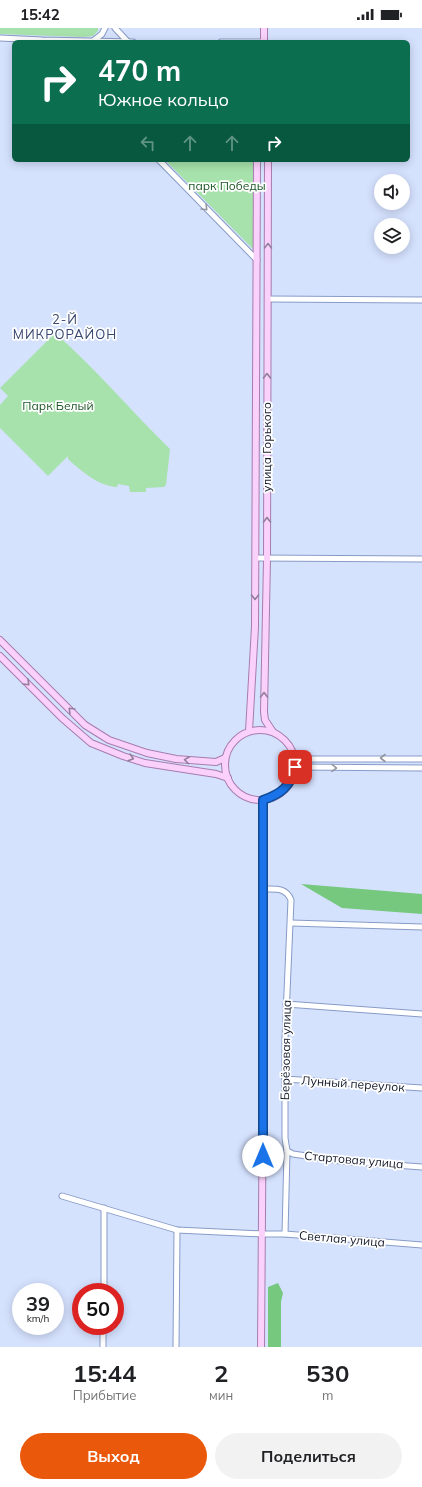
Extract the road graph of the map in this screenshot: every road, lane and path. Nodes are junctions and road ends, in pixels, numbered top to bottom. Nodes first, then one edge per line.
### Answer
1 (105, 28) edge
2 (115, 28) edge
3 (264, 28) edge
4 (0, 38) edge
5 (28, 40) edge
6 (95, 40) edge
7 (126, 40) edge
8 (264, 40) edge
9 (161, 162) edge
10 (258, 162) edge
11 (268, 162) edge
12 (257, 260) junction
13 (257, 299) junction
14 (268, 299) junction
15 (422, 300) edge
16 (256, 558) junction
17 (267, 559) junction
18 (422, 559) edge
19 (0, 640) edge
20 (0, 656) edge
21 (250, 731) junction
22 (273, 732) junction
23 (109, 740) junction
24 (104, 749) junction
25 (225, 758) junction
26 (294, 759) junction
27 (422, 759) edge
28 (295, 767) junction
29 (422, 768) edge
30 (228, 778) junction
31 (263, 800) junction
32 (263, 888) junction
33 (291, 923) junction
34 (422, 927) edge
35 (286, 1004) junction
36 (422, 1014) edge
37 (285, 1079) junction
38 (422, 1088) edge
39 (287, 1152) junction
40 (422, 1167) edge
41 (62, 1196) dead end
42 (104, 1208) junction
43 (177, 1230) junction
44 (263, 1234) junction
45 (285, 1234) junction
46 (422, 1246) edge
47 (104, 1283) edge
48 (103, 1335) edge
49 (103, 1347) edge
50 (176, 1347) edge
51 (261, 1347) edge

1 - 6 street
2 - 7 street
3 - 8 main road
4 - 5 street
9 -> 12 street
10 - 12 main road, улица Горького
14 -> 11 main road, улица Горького
12 - 13 main road, улица Горького
13 - 14 main road
13 - 16 main road, улица Горького
14 - 15 street
17 -> 14 main road, улица Горького
16 - 17 street
16 -> 21 main road, улица Горького
17 - 18 street
22 -> 17 main road, улица Горького
23 -> 19 main road
20 -> 24 main road
21 - 22 main road
21 - 25 main road
22 - 26 main road
23 - 24 main road
25 -> 23 main road
24 -> 30 main road
25 - 30 main road
27 -> 26 street
26 - 28 main road
28 -> 29 street
28 - 31 main road
30 - 31 main road
31 - 32 main road
32 - 33 street, Берёзовая улица
32 - 44 main road
33 - 34 street
33 - 35 street, Берёзовая улица
35 - 36 street
35 - 37 street, Берёзовая улица
37 - 38 street, Лунный переулок
37 - 39 street, Берёзовая улица
39 - 40 street, Стартовая улица
39 - 45 street, Берёзовая улица
41 - 42 street, Светлая улица
42 - 43 street, Светлая улица
42 - 47 street
43 - 44 street, Светлая улица
43 - 50 street
44 - 45 street, Светлая улица
44 - 51 main road
45 - 46 street, Светлая улица
48 - 49 street

